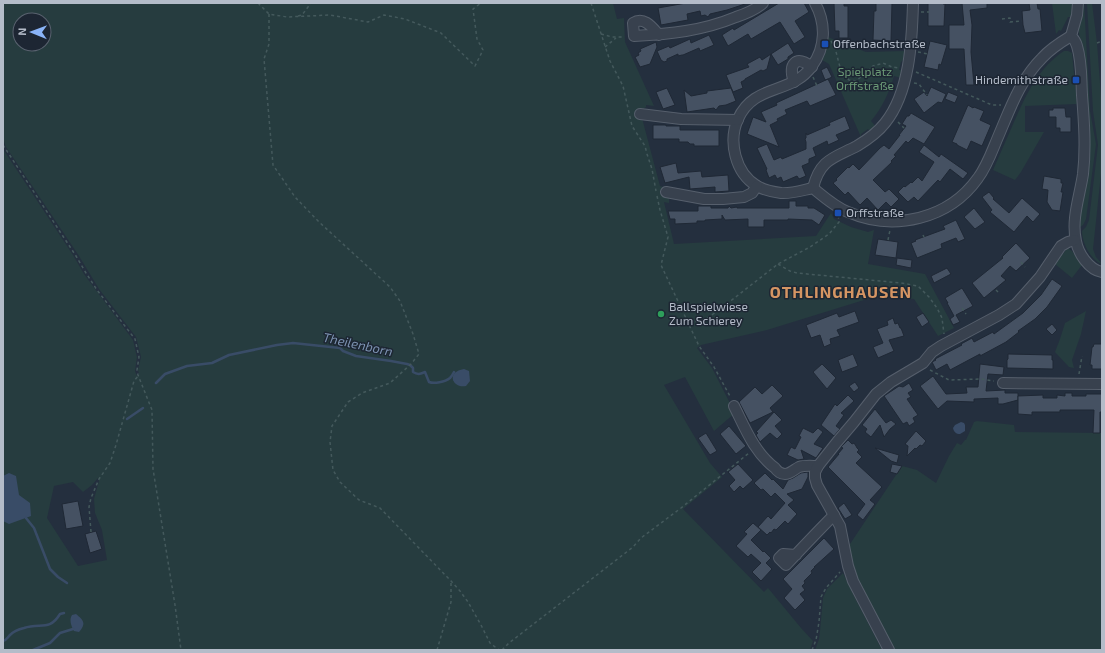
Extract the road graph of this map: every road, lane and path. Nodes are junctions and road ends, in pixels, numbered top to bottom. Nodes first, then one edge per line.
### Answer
1 (258, 3) edge
2 (311, 3) edge
3 (481, 3) edge
4 (591, 3) edge
5 (763, 3) edge
6 (815, 3) edge
7 (913, 3) edge
8 (1078, 3) edge
9 (269, 14) junction
10 (295, 16) junction
11 (1002, 19) dead end
12 (1022, 21) dead end
13 (601, 34) junction
14 (659, 35) dead end
15 (823, 36) junction
16 (1071, 36) junction
17 (625, 37) dead end
18 (616, 38) junction
19 (1102, 41) edge
20 (1097, 43) dead end
21 (605, 47) junction
22 (812, 67) junction
23 (904, 69) junction
24 (814, 80) dead end
25 (794, 82) junction
26 (919, 84) dead end
27 (817, 86) dead end
28 (927, 95) dead end
29 (1010, 108) junction
30 (640, 114) dead end
31 (738, 120) junction
32 (897, 120) dead end
33 (904, 128) dead end
34 (3, 145) edge
35 (757, 186) junction
36 (813, 188) junction
37 (671, 196) dead end
38 (839, 222) dead end
39 (890, 231) dead end
40 (888, 240) dead end
41 (1075, 240) junction
42 (1021, 262) dead end
43 (778, 264) junction
44 (1025, 267) dead end
45 (1102, 272) edge
46 (962, 308) dead end
47 (966, 314) dead end
48 (689, 324) junction
49 (678, 326) dead end
50 (948, 342) junction
51 (1082, 356) dead end
52 (923, 363) junction
53 (138, 376) junction
54 (1003, 383) joint
55 (1075, 384) junction
56 (1102, 384) edge
57 (734, 406) joint
58 (755, 447) junction
59 (818, 466) junction
60 (834, 515) junction
61 (91, 532) dead end
62 (796, 555) dead end
63 (848, 566) junction
64 (451, 581) junction
65 (181, 650) edge
66 (437, 650) edge
67 (501, 650) edge
68 (812, 650) edge
69 (889, 650) edge

1 - 9 path
2 - 10 path
3 - 10 path
4 - 13 path
5 - 14 street
6 - 15 street
7 - 23 street
8 - 16 street
9 - 10 path
9 - 64 path
11 - 12 path
13 - 18 path
13 - 21 path
15 - 22 street
15 - 23 path
16 - 29 street
16 - 41 street
17 - 18 path
18 - 21 path
19 - 20 path
21 - 48 path
22 - 25 street
22 - 25 street
23 - 29 path
23 - 36 street
24 - 27 path
25 - 31 street
26 - 28 path
29 - 36 street
30 - 31 street
31 - 35 street
32 - 33 path
34 - 53 path
35 - 36 street
35 - 37 street
38 - 43 path
39 - 40 path
41 - 45 street
41 - 50 street
42 - 44 path
43 - 48 path
43 - 50 path
46 - 47 path
48 - 49 path
48 - 57 path
50 - 52 street
51 - 55 path
52 - 54 path
52 - 59 street
53 - 61 path
53 - 65 path
54 - 55 street
55 - 56 street
57 - 58 street
58 - 59 street
58 - 67 path
59 - 60 street
60 - 62 street
60 - 63 street
63 - 68 path
63 - 69 street
64 - 66 path
64 - 67 path

